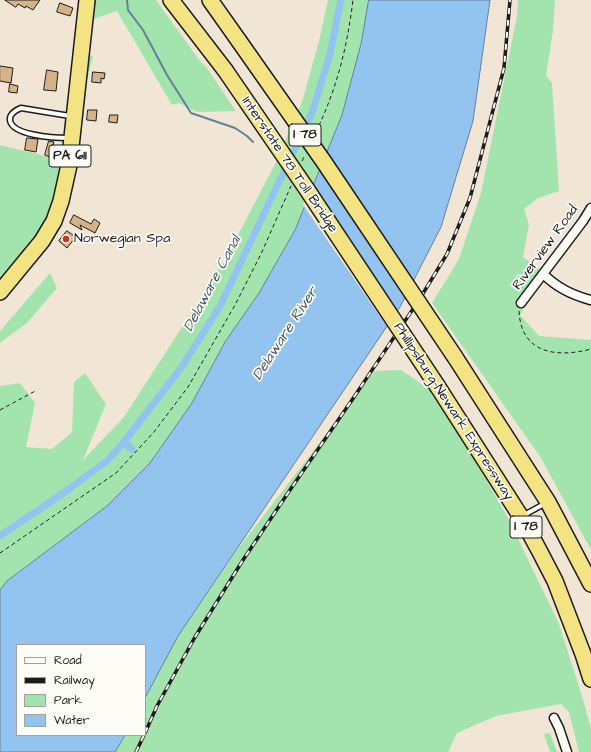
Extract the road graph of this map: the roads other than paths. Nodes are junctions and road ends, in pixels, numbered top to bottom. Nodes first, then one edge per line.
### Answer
1 (87, 0) edge
2 (171, 0) edge
3 (210, 0) edge
4 (75, 117) junction
5 (73, 138) junction
6 (591, 208) edge
7 (353, 260) joint
8 (543, 274) junction
9 (0, 292) edge
10 (590, 300) dead end
11 (522, 303) road end
12 (548, 502) junction
13 (520, 517) junction
14 (591, 584) edge
15 (591, 679) edge
16 (554, 718) dead end
17 (567, 752) edge

1 - 4 highway, PA 611
2 - 7 highway, Interstate 78 Toll Bridge / I 78, bridge
3 - 12 highway, Interstate 78 Toll Bridge / I 78, bridge
4 - 5 highway, PA 611
4 - 5 lane
5 - 9 highway, PA 611
6 - 8 street, Riverview Road
7 - 13 highway, Phillipsburg-Newark Expressway / I 78, bridge
8 - 10 street
8 - 11 street, Riverview Road
12 - 13 lane
12 - 14 highway, I 78
13 - 15 highway, Phillipsburg-Newark Expressway / I 78
16 - 17 street

